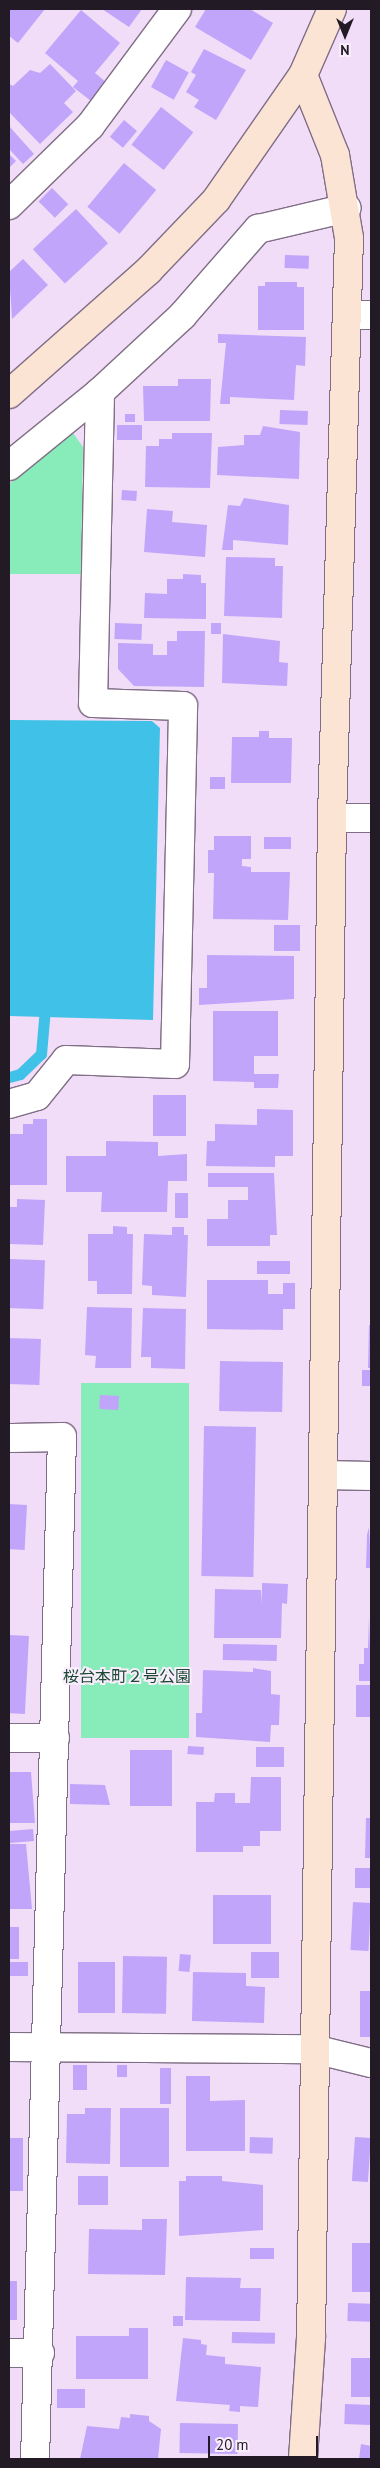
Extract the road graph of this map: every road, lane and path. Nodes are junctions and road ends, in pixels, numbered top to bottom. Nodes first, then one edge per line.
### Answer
1 (178, 9) edge
2 (332, 9) edge
3 (303, 75) junction
4 (9, 205) edge
5 (346, 208) junction
6 (359, 315) edge
7 (100, 392) junction
8 (9, 394) edge
9 (9, 466) edge
10 (332, 818) junction
11 (371, 818) edge
12 (9, 1104) edge
13 (9, 1438) edge
14 (326, 1475) junction
15 (371, 1476) edge
16 (9, 1738) edge
17 (55, 1738) junction
18 (47, 2046) junction
19 (9, 2047) edge
20 (314, 2049) junction
21 (371, 2064) edge
22 (9, 2353) edge
23 (40, 2353) junction
24 (35, 2459) edge
25 (303, 2459) edge

1 - 4 street
2 - 3 street
3 - 5 street
3 - 8 street
5 - 6 street
5 - 7 street
6 - 10 street
7 - 9 street
7 - 12 street
10 - 11 street
10 - 14 street
13 - 17 street
14 - 15 street
14 - 20 street
16 - 17 street
17 - 18 street
18 - 19 street
18 - 20 street
18 - 23 street
20 - 21 street
20 - 25 street
22 - 23 street
23 - 24 street

